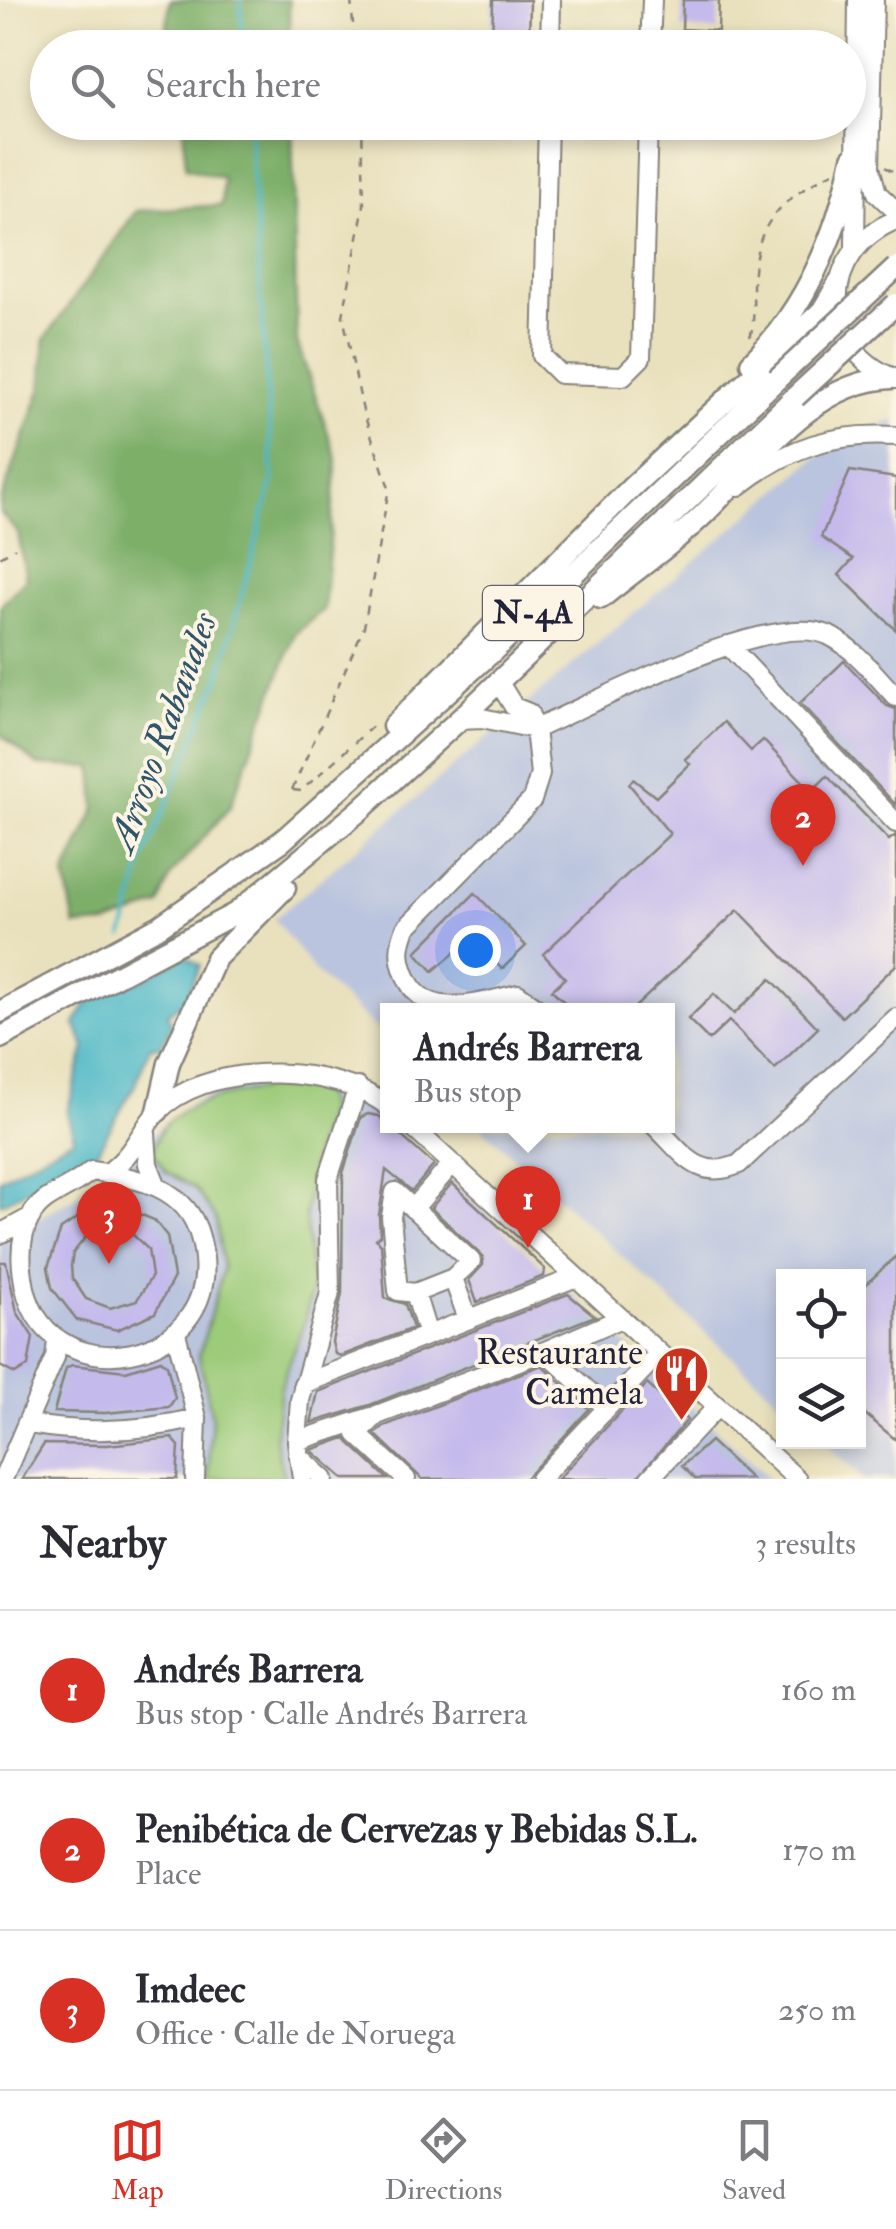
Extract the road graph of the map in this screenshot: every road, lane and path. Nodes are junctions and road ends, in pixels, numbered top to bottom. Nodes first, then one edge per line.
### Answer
1 (351, 0) edge
2 (551, 0) edge
3 (652, 0) edge
4 (858, 0) edge
5 (874, 0) edge
6 (354, 30) edge
7 (550, 30) edge
8 (651, 30) edge
9 (858, 30) edge
10 (866, 82) edge
11 (362, 140) edge
12 (548, 140) edge
13 (647, 140) edge
14 (858, 140) edge
15 (860, 140) edge
16 (858, 164) junction
17 (896, 173) edge
18 (896, 212) edge
19 (896, 220) edge
20 (855, 246) junction
21 (896, 268) edge
22 (838, 284) junction
23 (896, 304) edge
24 (748, 341) dead end
25 (893, 378) edge
26 (896, 436) edge
27 (633, 486) junction
28 (703, 515) junction
29 (15, 548) dead end
30 (0, 557) edge
31 (728, 645) junction
32 (498, 681) junction
33 (896, 697) edge
34 (388, 713) dead end
35 (460, 718) junction
36 (534, 729) junction
37 (359, 810) junction
38 (896, 823) edge
39 (282, 841) junction
40 (429, 1003) edge
41 (477, 1003) edge
42 (530, 1003) edge
43 (0, 1012) edge
44 (896, 1018) edge
45 (0, 1038) edge
46 (164, 1080) junction
47 (211, 1085) junction
48 (358, 1087) junction
49 (183, 1093) junction
50 (380, 1101) edge
51 (152, 1120) junction
52 (419, 1133) edge
53 (664, 1133) edge
54 (452, 1164) junction
55 (99, 1172) junction
56 (156, 1184) junction
57 (413, 1208) junction
58 (30, 1217) junction
59 (0, 1225) edge
60 (0, 1234) edge
61 (0, 1244) edge
62 (22, 1262) junction
63 (453, 1278) junction
64 (574, 1278) junction
65 (415, 1293) junction
66 (620, 1318) junction
67 (468, 1319) junction
68 (176, 1333) junction
69 (428, 1335) junction
70 (57, 1340) junction
71 (545, 1351) junction
72 (658, 1354) junction
73 (303, 1384) junction
74 (717, 1407) junction
75 (606, 1408) junction
76 (376, 1415) junction
77 (197, 1418) junction
78 (28, 1424) junction
79 (297, 1448) junction
80 (2, 1476) edge
81 (195, 1479) edge
82 (302, 1479) edge
83 (324, 1479) edge
84 (406, 1479) edge
85 (540, 1479) edge
86 (649, 1479) edge
87 (796, 1479) edge

1 - 6 path
2 - 7 street
3 - 8 street
4 - 9 street
5 - 10 street
11 - 34 path
12 - 13 street
14 - 16 street
15 - 16 street
16 - 17 path
16 - 18 street
16 - 20 street
16 - 24 path
16 - 27 main road
19 - 20 street
20 - 22 street
21 - 39 main road, N-4A, bridge
22 - 25 street
22 - 27 main road
23 - 32 main road, N-4A, bridge
25 - 28 main road
26 - 28 street
27 - 39 main road
28 - 32 main road
29 - 30 path
31 - 33 street
31 - 36 street
31 - 38 street
32 - 35 main road, N-4A
32 - 36 street
35 - 36 street
35 - 37 main road, N-4A
36 - 40 street
37 - 45 main road, N-4A
37 - 46 main road
39 - 43 main road, N-4A
41 - 42 street
44 - 53 street
46 - 49 main road
46 - 51 main road
47 - 48 street
47 - 49 street
47 - 51 street
48 - 50 street
48 - 73 street
49 - 51 street
51 - 55 street
51 - 56 street
52 - 54 street
54 - 57 street
54 - 64 street
55 - 56 street
55 - 58 street
55 - 59 street
56 - 68 street
57 - 63 street
57 - 65 street
58 - 60 street
58 - 62 street
61 - 62 street
62 - 70 street
63 - 65 street
63 - 67 street
64 - 66 street
64 - 67 street
65 - 69 street
66 - 71 street
66 - 72 street
67 - 69 street
68 - 70 street
68 - 77 street
69 - 73 street
70 - 78 street
71 - 75 street
71 - 76 street
72 - 74 street
72 - 75 street
73 - 79 street
74 - 86 street
74 - 87 street
75 - 85 street
76 - 79 street
76 - 84 street
77 - 78 street
77 - 81 street
78 - 80 street
79 - 82 street
79 - 83 street

